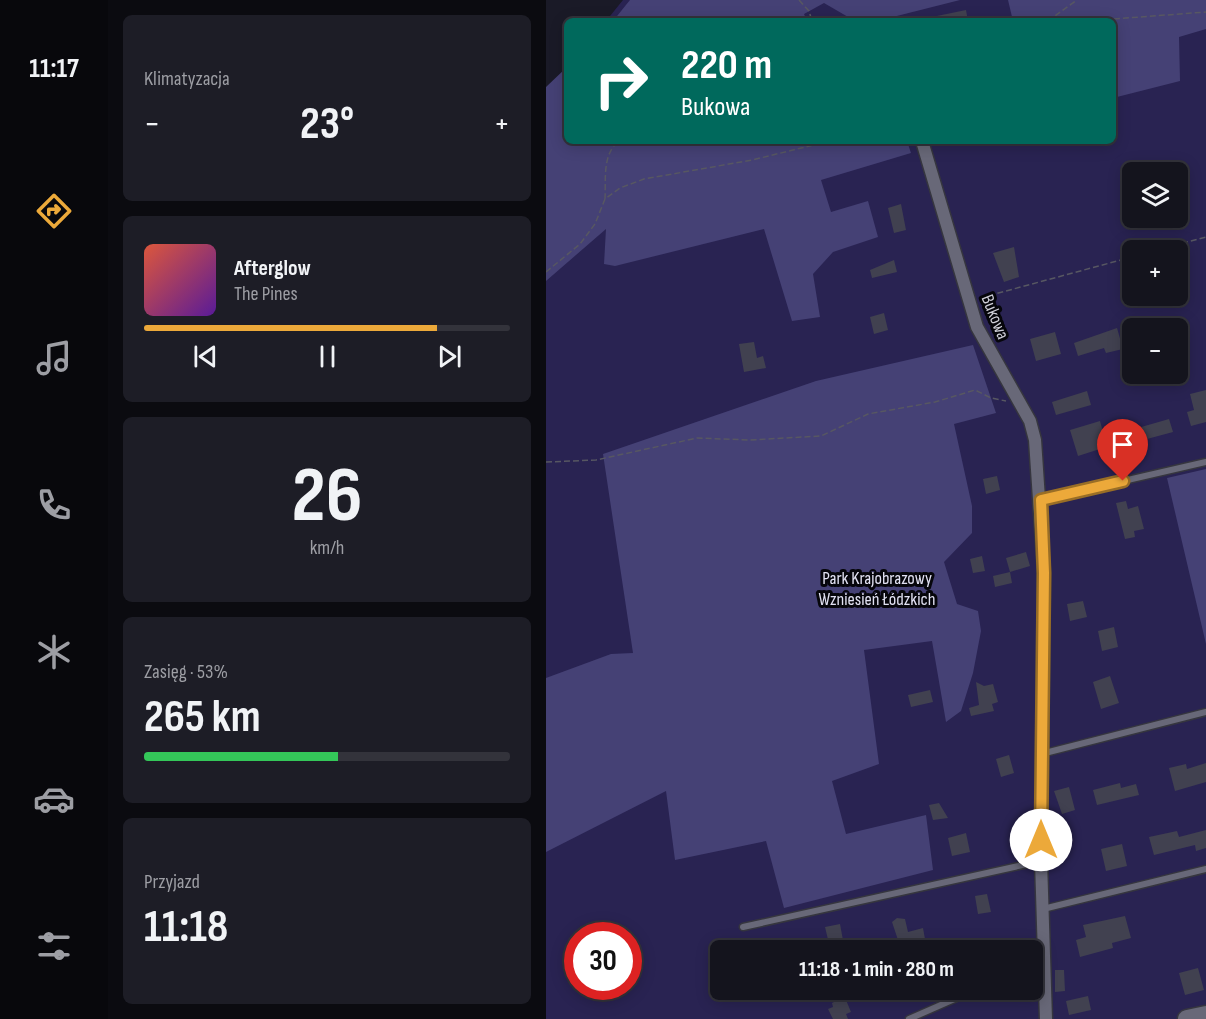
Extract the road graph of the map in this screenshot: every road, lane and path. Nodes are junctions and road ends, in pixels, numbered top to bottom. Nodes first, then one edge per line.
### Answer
1 (799, 0) edge
2 (1077, 0) edge
3 (1206, 12) edge
4 (811, 18) edge
5 (1052, 18) edge
6 (1116, 19) edge
7 (615, 144) edge
8 (818, 144) edge
9 (923, 144) edge
10 (605, 200) junction
11 (1206, 237) edge
12 (1188, 242) edge
13 (1122, 260) edge
14 (546, 272) edge
15 (968, 301) junction
16 (1019, 400) junction
17 (546, 462) edge
18 (1206, 462) edge
19 (1041, 500) junction
20 (1206, 712) edge
21 (1041, 754) junction
22 (1041, 861) junction
23 (1206, 869) edge
24 (1043, 909) junction
25 (743, 927) dead end
26 (1045, 959) joint
27 (952, 1000) edge
28 (1206, 1015) edge
29 (909, 1019) edge
30 (1046, 1019) edge
31 (1187, 1019) edge

1 - 4 path
2 - 5 path
3 - 6 path
7 - 10 path
8 - 10 path
9 - 15 street, Bukowa
10 - 14 path
11 - 12 path
13 - 15 path
15 - 16 street, Bukowa
16 - 17 path
16 - 19 street, Bukowa
18 - 19 lane
19 - 21 street, Bukowa
20 - 21 lane
21 - 22 street, Bukowa
22 - 24 street, Bukowa
22 - 25 lane
23 - 24 lane
24 - 26 street, Bukowa
26 - 30 street, Bukowa
27 - 29 lane
28 - 31 street

